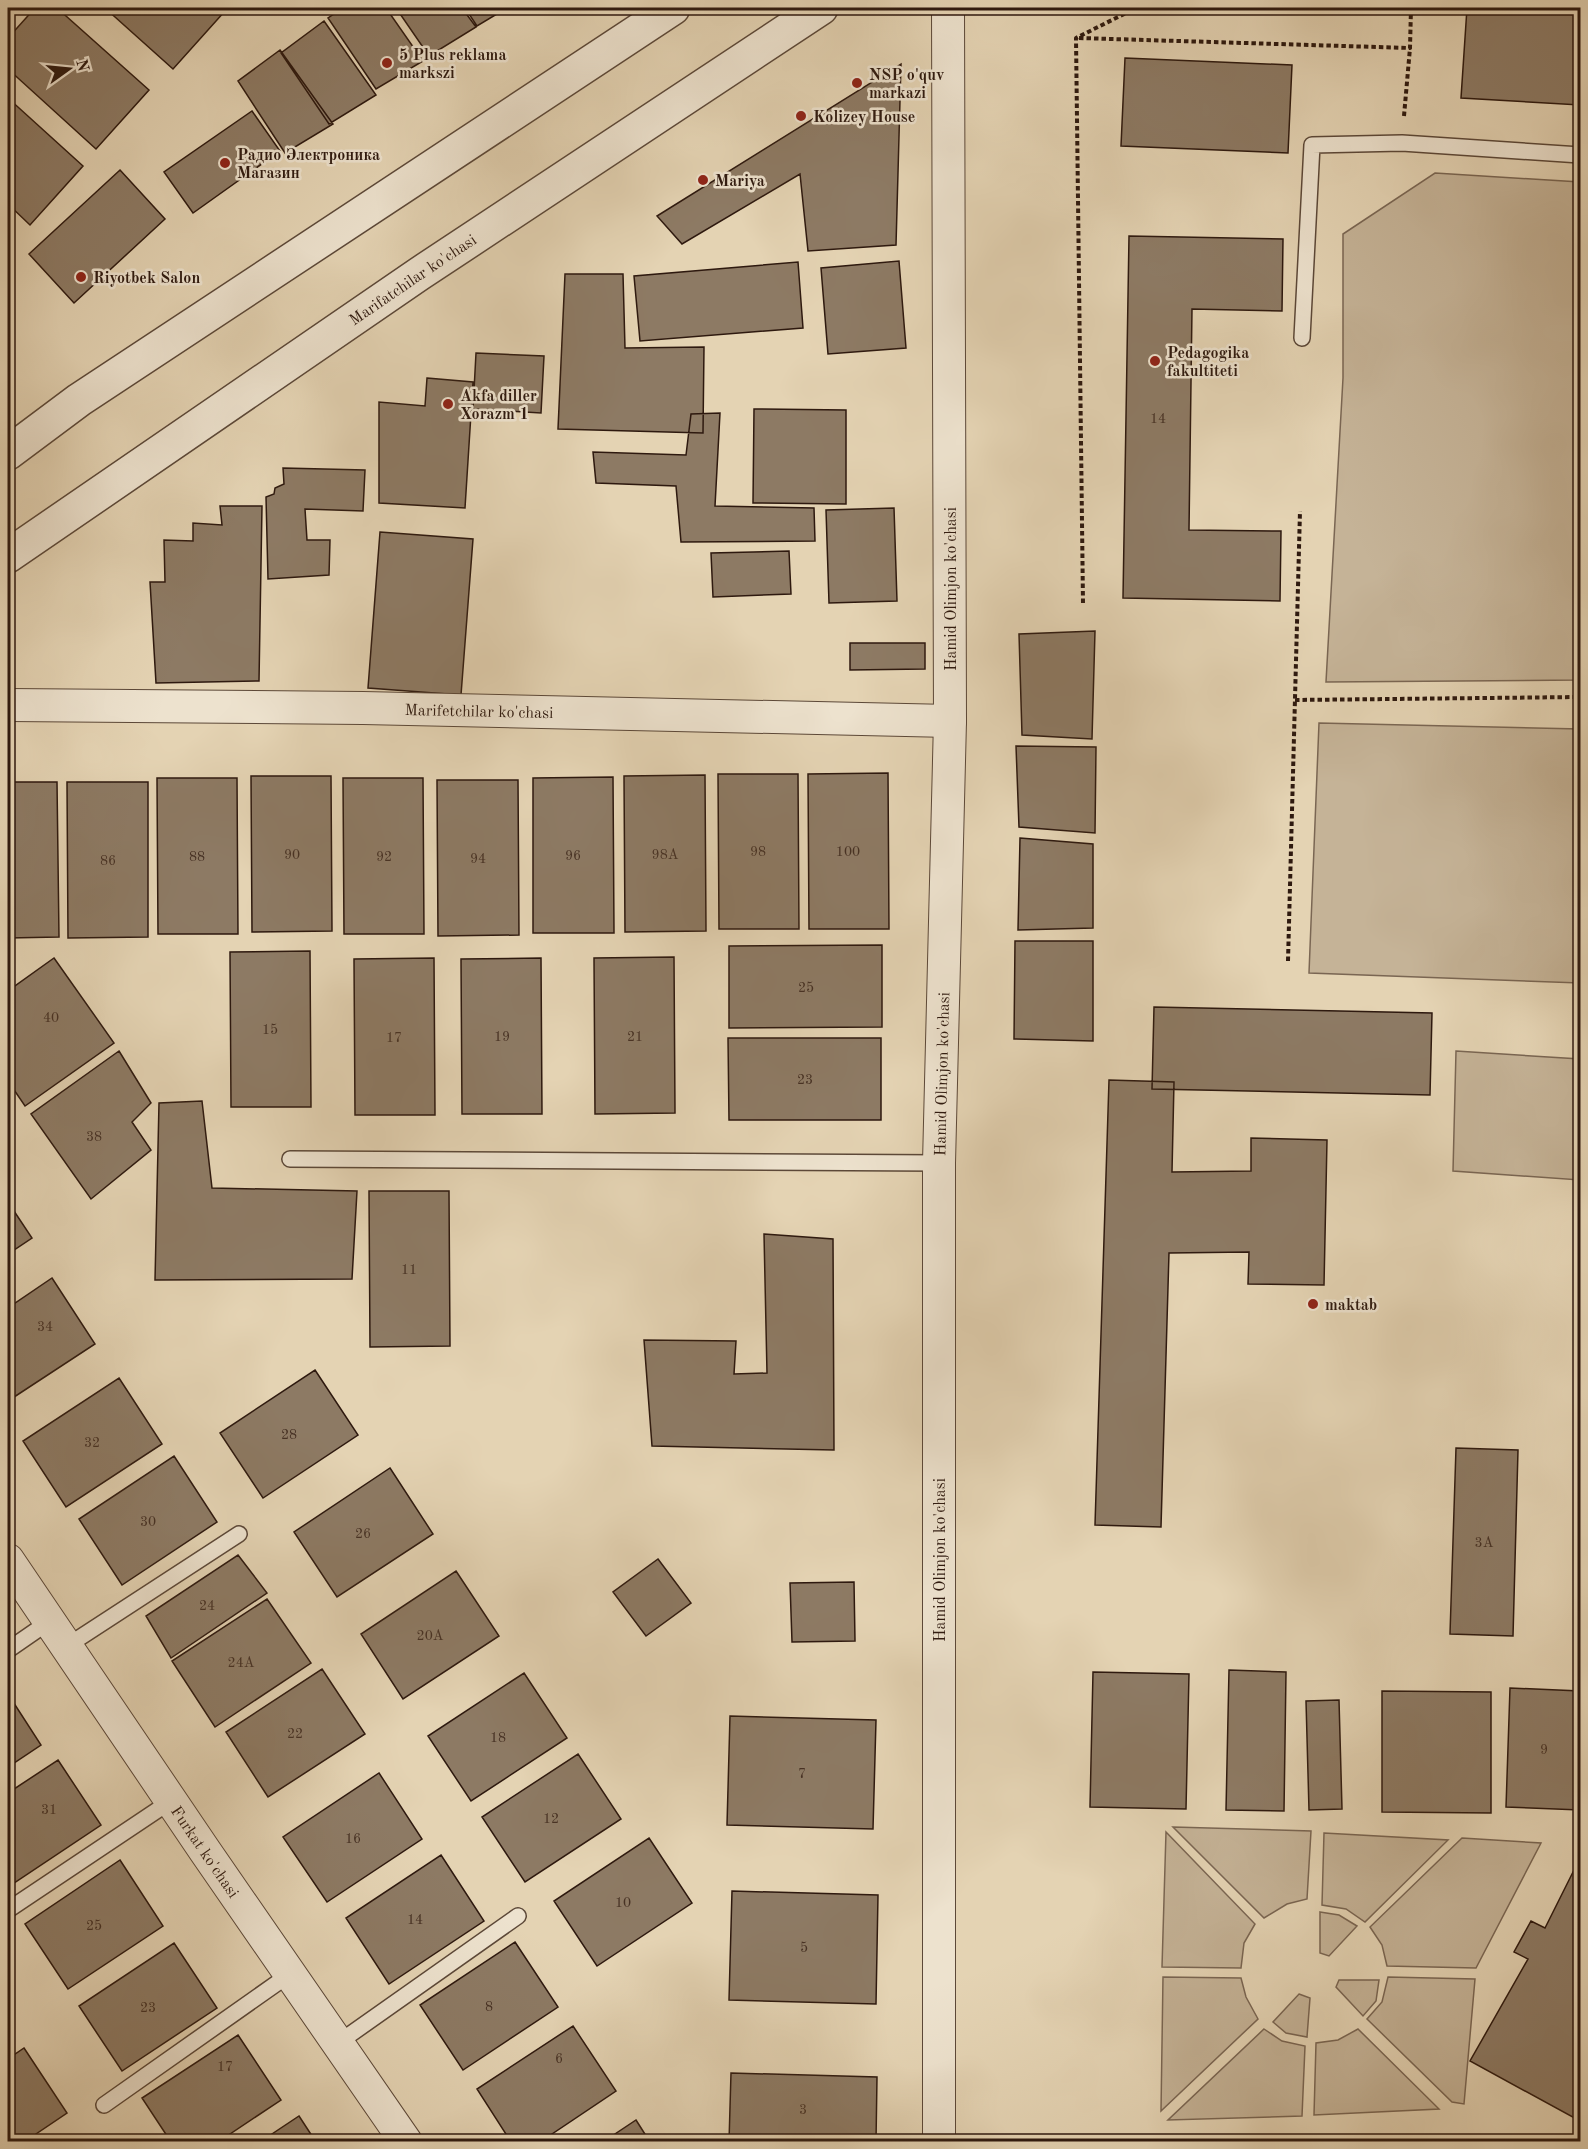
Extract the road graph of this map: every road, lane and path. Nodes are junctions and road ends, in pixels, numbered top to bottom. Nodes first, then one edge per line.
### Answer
1 (673, 8) edge
2 (821, 8) edge
3 (948, 8) edge
4 (1136, 8) edge
5 (1411, 8) edge
6 (1076, 38) junction
7 (1410, 48) junction
8 (1402, 143) junction
9 (1581, 155) edge
10 (1302, 338) dead end
11 (8, 453) edge
12 (1300, 511) dead end
13 (8, 556) edge
14 (1083, 603) dead end
15 (1581, 697) edge
16 (1295, 700) junction
17 (8, 705) edge
18 (950, 721) junction
19 (1288, 961) dead end
20 (290, 1159) dead end
21 (939, 1163) junction
22 (239, 1534) dead end
23 (8, 1560) edge
24 (59, 1634) junction
25 (8, 1650) edge
26 (171, 1801) junction
27 (8, 1910) edge
28 (518, 1916) dead end
29 (290, 1974) junction
30 (338, 2043) junction
31 (104, 2105) dead end
32 (406, 2142) edge
33 (939, 2142) edge

1 - 11 street
2 - 13 street, Marifatchilar ko'chasi
3 - 18 street, Hamid Olimjon ko'chasi
4 - 6 path
5 - 7 path
6 - 7 path
6 - 14 path
7 - 8 path
8 - 9 lane
8 - 10 lane
12 - 16 path
15 - 16 path
16 - 19 path
17 - 18 street, Marifetchilar ko'chasi
18 - 21 street, Hamid Olimjon ko'chasi
20 - 21 lane
21 - 33 street, Hamid Olimjon ko'chasi
22 - 24 lane
23 - 24 street, Furkat ko'chasi
24 - 25 lane
24 - 26 street, Furkat ko'chasi
26 - 27 lane
26 - 29 street, Furkat ko'chasi
28 - 30 lane
29 - 30 street, Furkat ko'chasi
29 - 31 lane
30 - 32 street, Furkat ko'chasi

